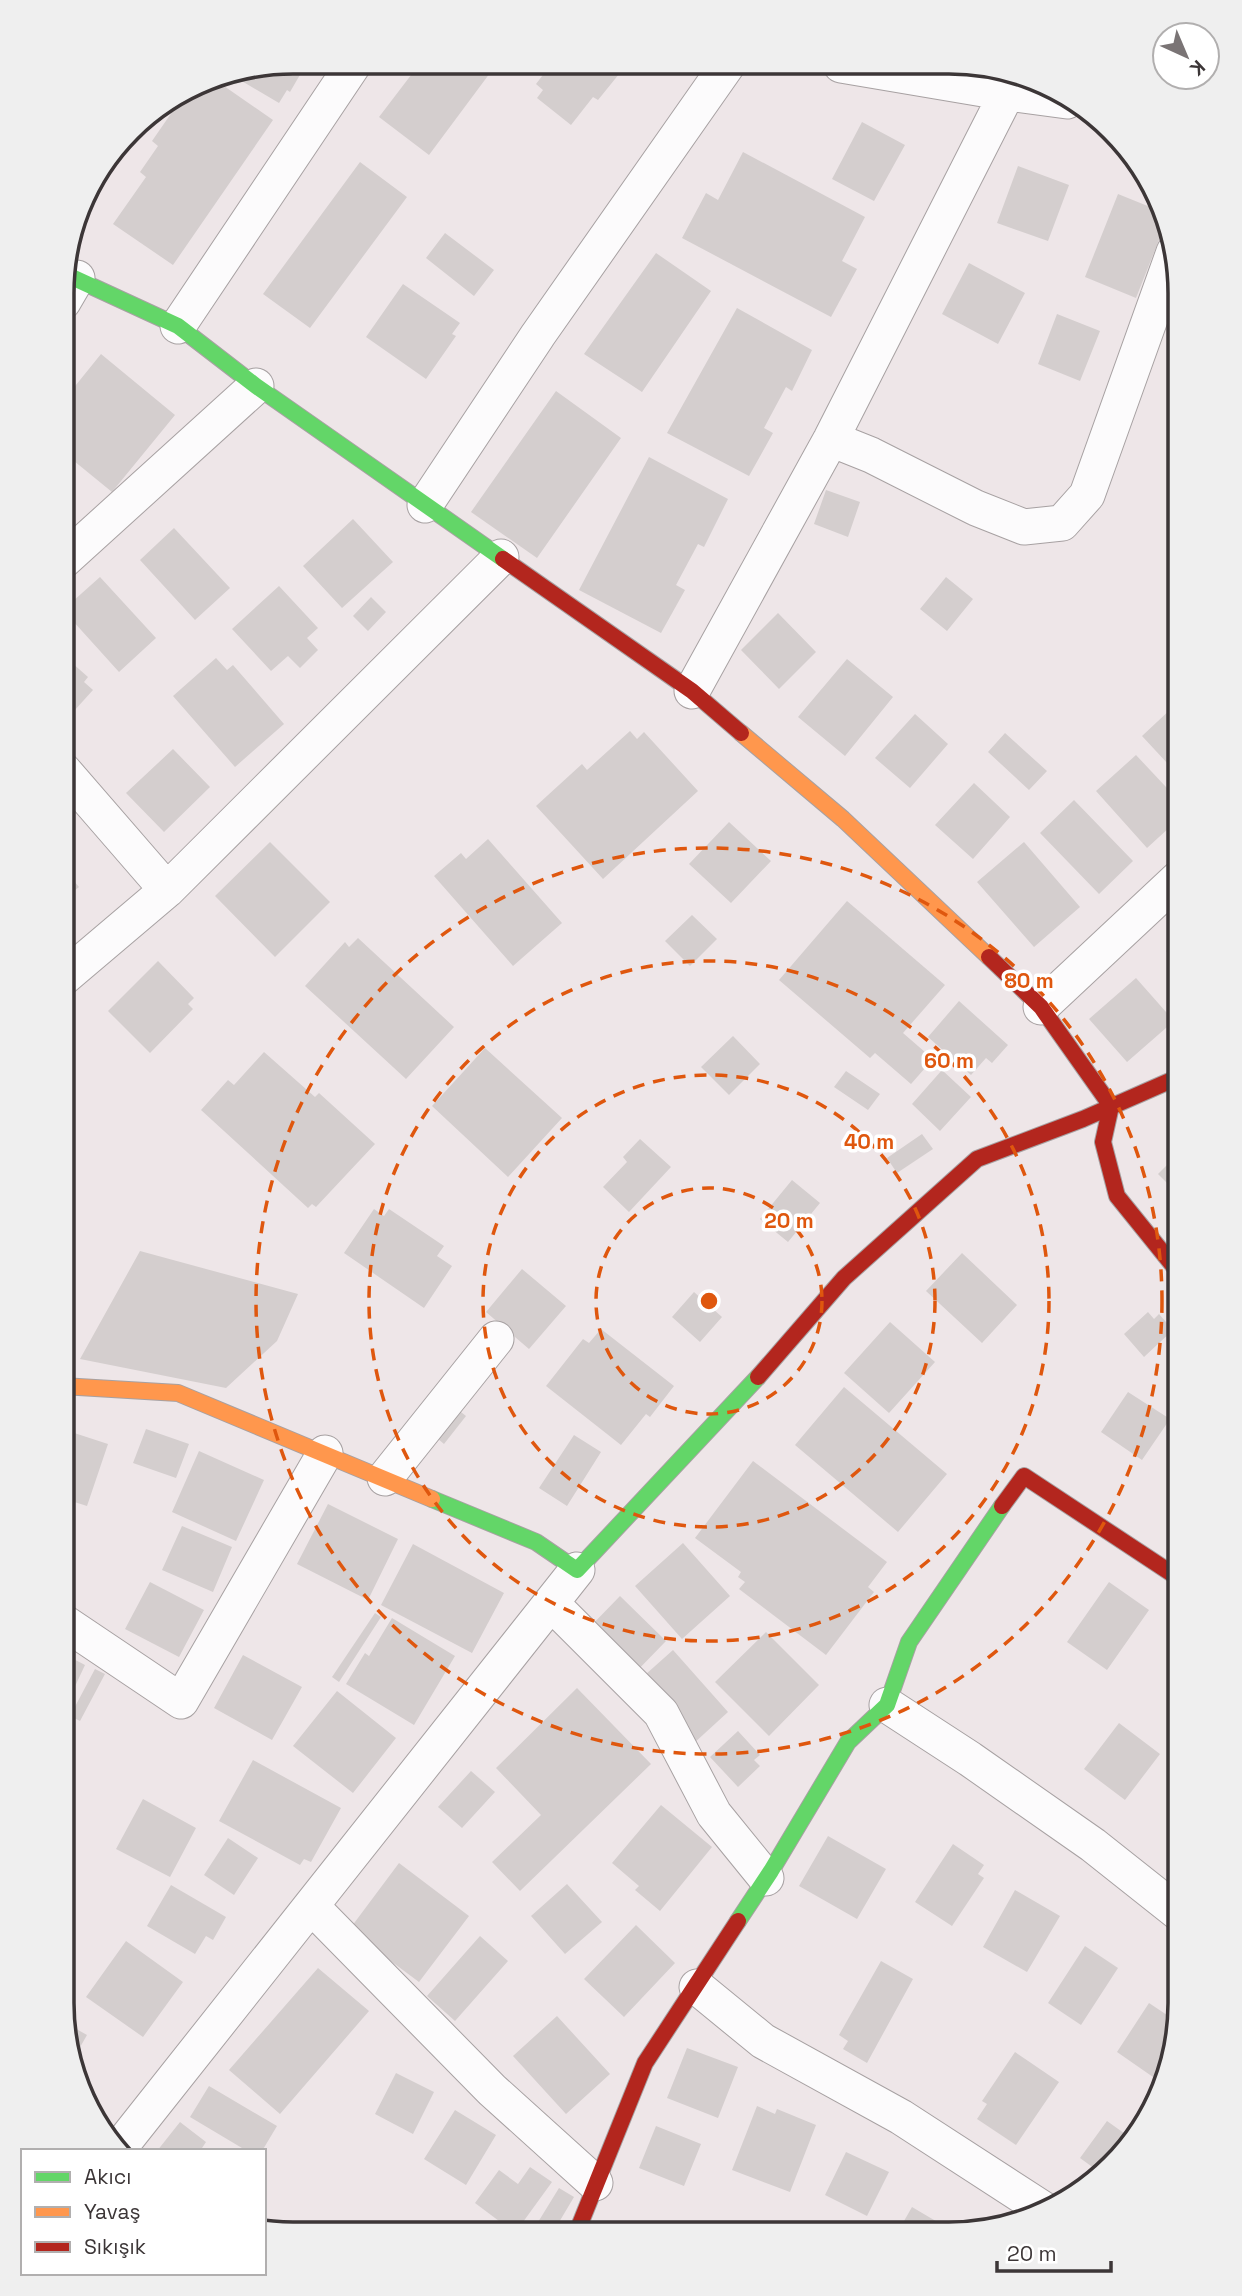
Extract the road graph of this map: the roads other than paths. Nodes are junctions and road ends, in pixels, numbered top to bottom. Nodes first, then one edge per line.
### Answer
1 (347, 74) edge
2 (721, 74) edge
3 (894, 74) edge
4 (1007, 93) junction
5 (1053, 100) edge
6 (1167, 271) edge
7 (74, 286) edge
8 (178, 326) junction
9 (256, 386) junction
10 (831, 439) junction
11 (425, 505) junction
12 (74, 551) edge
13 (501, 556) junction
14 (692, 691) junction
15 (74, 783) edge
16 (1168, 888) edge
17 (167, 890) junction
18 (74, 969) edge
19 (1041, 1007) junction
20 (1168, 1082) edge
21 (1111, 1106) junction
22 (1168, 1259) edge
23 (496, 1339) dead end
24 (74, 1387) edge
25 (326, 1453) junction
26 (385, 1478) junction
27 (577, 1570) junction
28 (1168, 1571) edge
29 (551, 1603) junction
30 (74, 1629) edge
31 (887, 1705) junction
32 (766, 1878) junction
33 (1168, 1905) edge
34 (312, 1907) junction
35 (697, 1987) junction
36 (124, 2142) edge
37 (595, 2183) junction
38 (1036, 2204) edge
39 (580, 2222) edge

1 - 8 street
2 - 11 street
3 - 4 street
4 - 5 street
4 - 10 street
6 - 10 street
7 - 8 street
8 - 9 street
9 - 11 street
9 - 12 street
10 - 14 street
11 - 13 street
13 - 14 street
13 - 17 street
14 - 19 street
15 - 17 street
16 - 19 street
17 - 18 street
19 - 21 street
20 - 21 street
21 - 22 street
21 - 27 street
23 - 26 street
24 - 25 street
25 - 26 street
25 - 30 street
26 - 27 street
27 - 29 street
28 - 31 street
29 - 32 street
29 - 34 street
31 - 32 street
31 - 33 street
32 - 35 street
34 - 36 street
34 - 37 street
35 - 37 street
35 - 38 street
37 - 39 street

